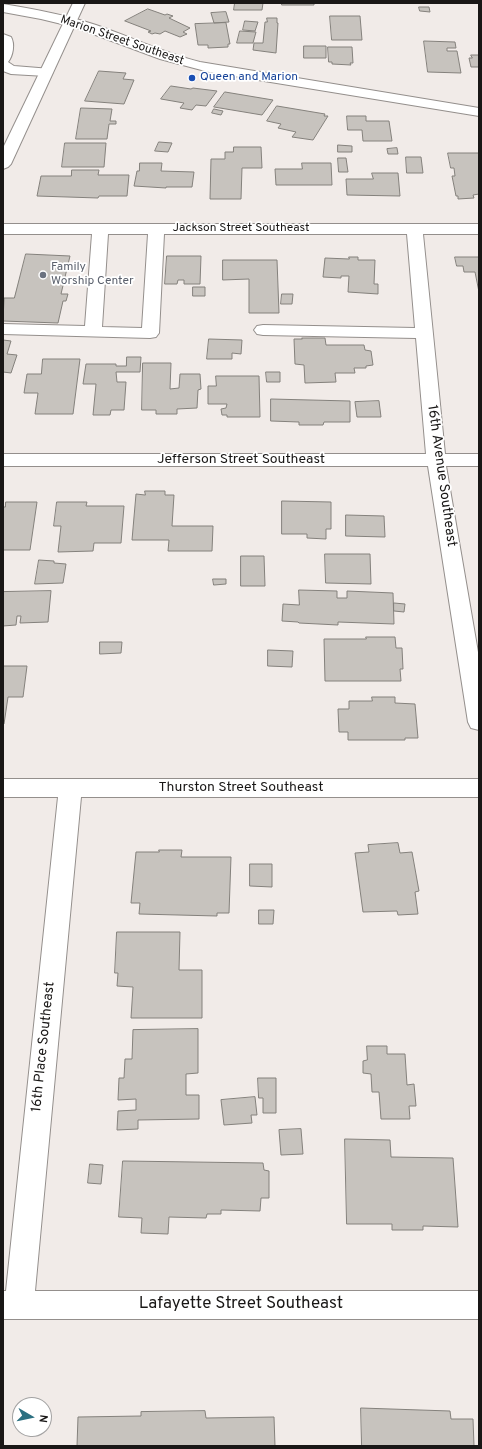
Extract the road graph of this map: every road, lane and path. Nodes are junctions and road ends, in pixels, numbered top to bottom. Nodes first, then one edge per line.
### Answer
1 (78, 3) edge
2 (3, 8) edge
3 (71, 22) junction
4 (3, 38) edge
5 (3, 59) edge
6 (3, 65) edge
7 (46, 72) junction
8 (479, 112) edge
9 (3, 164) edge
10 (3, 229) edge
11 (100, 229) junction
12 (156, 229) junction
13 (415, 229) junction
14 (479, 229) edge
15 (3, 329) edge
16 (263, 330) dead end
17 (93, 331) junction
18 (424, 333) junction
19 (3, 460) edge
20 (436, 460) junction
21 (479, 460) edge
22 (479, 722) edge
23 (3, 788) edge
24 (479, 788) edge
25 (70, 789) junction
26 (11, 1305) edge
27 (479, 1305) edge

1 - 3 street
2 - 3 street, Marion Street Southeast
3 - 7 street
3 - 8 street, Marion Street Southeast
4 - 5 street
6 - 7 street
7 - 9 street
10 - 11 street, Jackson Street Southeast
11 - 12 street, Jackson Street Southeast
11 - 17 street
12 - 13 street, Jackson Street Southeast
12 - 17 street
13 - 14 street, Jackson Street Southeast
13 - 18 street, 16th Avenue Southeast
15 - 17 street
16 - 18 street
18 - 20 street, 16th Avenue Southeast
19 - 20 street, Jefferson Street Southeast
20 - 21 street, Jefferson Street Southeast
20 - 22 street, 16th Avenue Southeast
23 - 25 street, Thurston Street Southeast
24 - 25 street, Thurston Street Southeast
25 - 26 street, 16th Place Southeast
26 - 27 street, Lafayette Street Southeast

